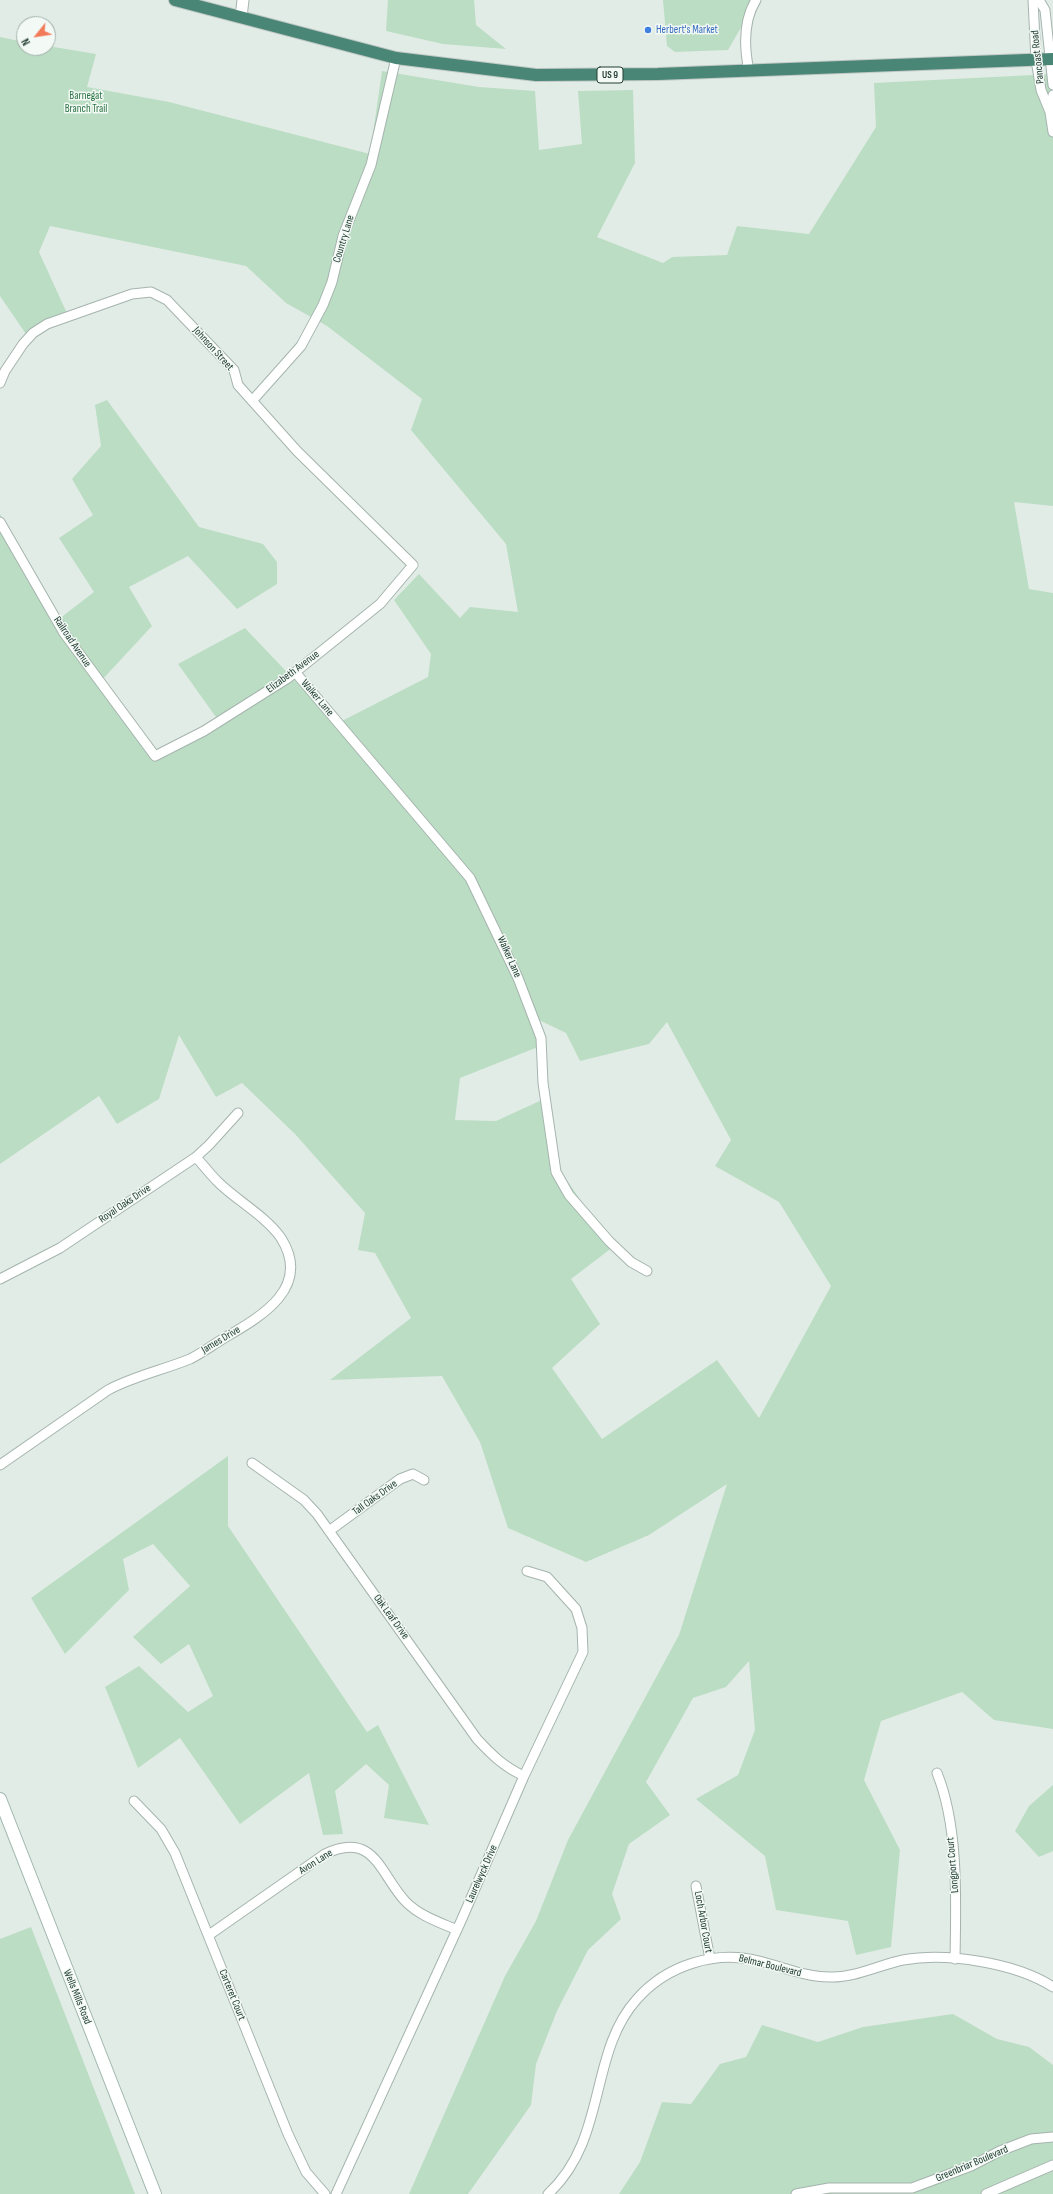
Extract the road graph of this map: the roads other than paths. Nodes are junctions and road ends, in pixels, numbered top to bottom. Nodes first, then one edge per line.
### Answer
1 (175, 0) edge
2 (242, 0) edge
3 (756, 0) edge
4 (1033, 0) edge
5 (1039, 0) edge
6 (241, 17) junction
7 (396, 58) junction
8 (1052, 59) edge
9 (1036, 60) junction
10 (749, 70) junction
11 (1053, 86) edge
12 (1053, 95) edge
13 (1050, 112) junction
14 (1053, 132) edge
15 (0, 383) edge
16 (252, 401) junction
17 (0, 522) edge
18 (413, 565) joint
19 (295, 672) junction
20 (155, 756) joint
21 (238, 1113) dead end
22 (196, 1156) junction
23 (647, 1271) dead end
24 (0, 1279) edge
25 (252, 1463) dead end
26 (0, 1465) edge
27 (424, 1480) dead end
28 (329, 1531) junction
29 (527, 1572) dead end
30 (937, 1773) dead end
31 (524, 1776) junction
32 (0, 1799) edge
33 (134, 1800) dead end
34 (696, 1886) dead end
35 (457, 1930) junction
36 (209, 1935) junction
37 (710, 1959) junction
38 (955, 1959) junction
39 (1053, 1987) edge
40 (1053, 2137) edge
41 (1053, 2164) edge
42 (848, 2188) junction
43 (880, 2188) junction
44 (155, 2194) edge
45 (325, 2194) edge
46 (336, 2194) edge
47 (548, 2194) edge
48 (796, 2194) edge
49 (857, 2194) edge
50 (872, 2194) edge
51 (986, 2194) edge

1 - 6 highway, US 9
2 - 6 street
3 - 10 street
4 - 9 street, Pancoast Road
5 - 8 street, Pancoast Road
6 - 7 highway, US 9
7 - 10 highway, US 9
7 - 16 street, Country Lane
8 - 9 highway, US 9
8 - 11 street, Pancoast Road
9 - 10 highway, US 9
9 - 13 street, Pancoast Road
12 - 13 street, Pancoast Road
13 - 14 street, Pancoast Road
15 - 16 street, Johnson Street
16 - 18 street, Johnson Street
17 - 20 street, Railroad Avenue
18 - 19 street, Elizabeth Avenue
19 - 20 street, Elizabeth Avenue
19 - 23 street, Walker Lane
21 - 22 street, Royal Oaks Drive
22 - 24 street, Royal Oaks Drive
22 - 26 street, James Drive
25 - 28 street, Oak Leaf Drive
27 - 28 street, Tall Oaks Drive
28 - 31 street, Oak Leaf Drive
29 - 31 street, Laurelwyck Drive
30 - 38 street, Longport Court
31 - 35 street, Laurelwyck Drive
32 - 44 main road, Wells Mills Road
33 - 36 street, Carteret Court
34 - 37 street, Loch Arbor Court
35 - 36 street, Avon Lane
35 - 46 street, Laurelwyck Drive
36 - 45 street, Carteret Court
37 - 38 street, Belmar Boulevard
37 - 47 street, Belmar Boulevard
38 - 39 street, Belmar Boulevard
40 - 43 street, Greenbriar Boulevard
41 - 51 street
42 - 43 street, Greenbriar Boulevard
42 - 48 street, Greenbriar Boulevard
42 - 49 street
43 - 50 street

